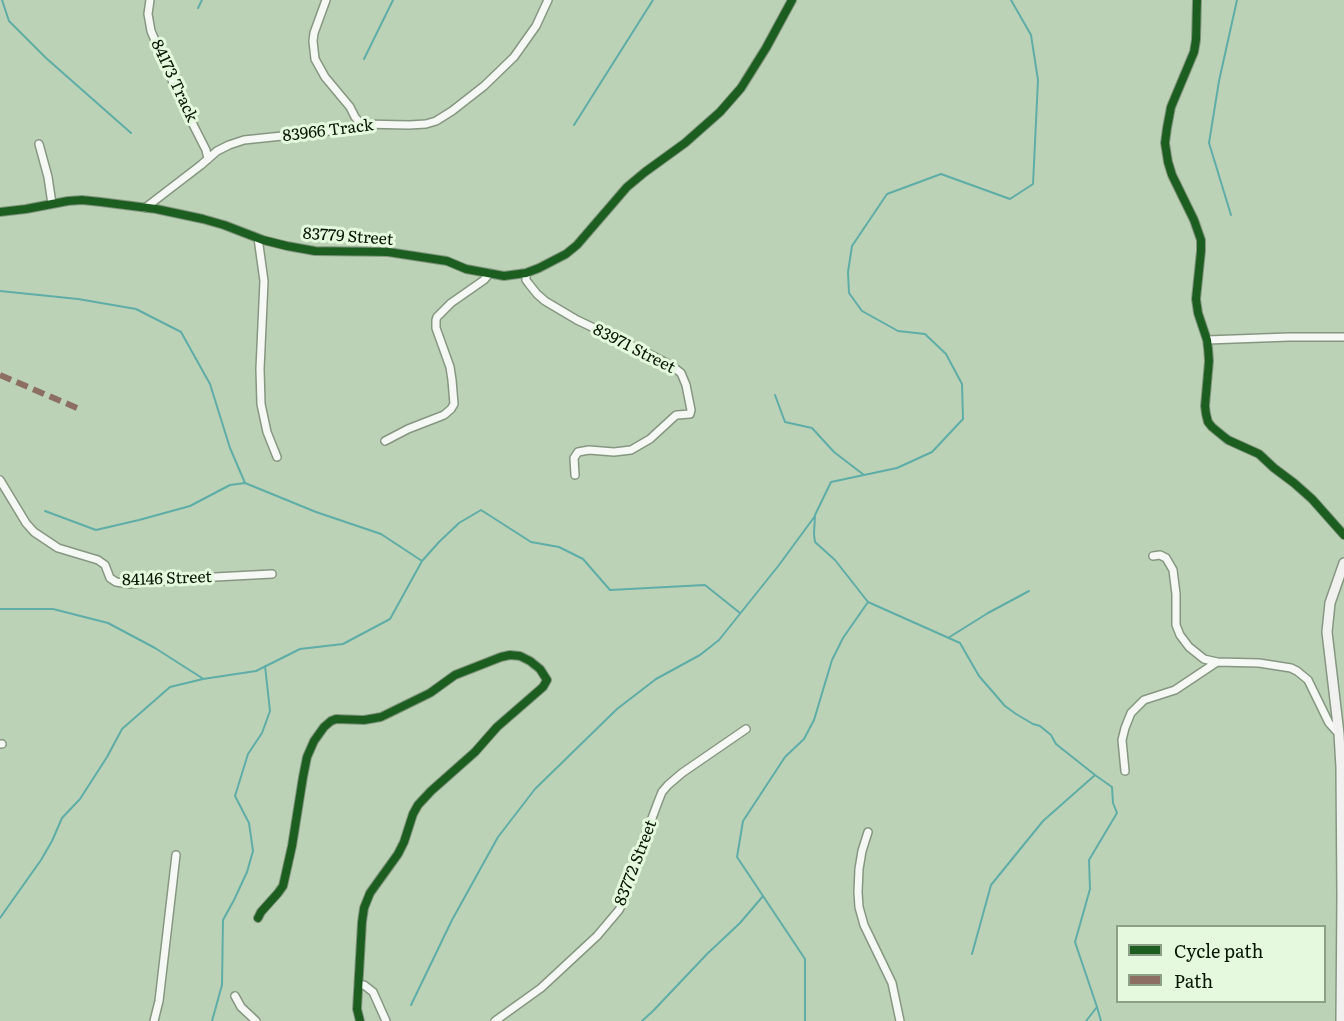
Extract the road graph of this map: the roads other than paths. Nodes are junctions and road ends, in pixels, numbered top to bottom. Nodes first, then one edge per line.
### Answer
1 (150, 0) edge
2 (326, 0) edge
3 (548, 0) edge
4 (792, 0) edge
5 (1197, 0) edge
6 (361, 124) junction
7 (39, 144) dead end
8 (208, 159) junction
9 (52, 204) junction
10 (145, 208) junction
11 (0, 212) edge
12 (258, 238) junction
13 (490, 273) junction
14 (526, 273) junction
15 (1344, 337) edge
16 (1207, 340) junction
17 (385, 441) dead end
18 (277, 457) dead end
19 (575, 475) dead end
20 (0, 480) edge
21 (1344, 535) edge
22 (1153, 556) dead end
23 (1344, 563) edge
24 (272, 574) dead end
25 (1217, 662) junction
26 (746, 729) dead end
27 (1339, 734) junction
28 (1125, 771) dead end
29 (868, 832) dead end
30 (176, 855) dead end
31 (258, 918) dead end
32 (358, 985) junction
33 (235, 996) dead end
34 (154, 1021) edge
35 (256, 1021) edge
36 (360, 1021) edge
37 (386, 1021) edge
38 (495, 1021) edge
39 (900, 1021) edge
40 (1341, 1021) edge

1 - 8 street, 84173 Track
2 - 6 street
3 - 6 street, 83966 Track
4 - 14 street, 83779 Street
5 - 16 street
6 - 8 street, 83966 Track
7 - 9 street
8 - 10 street, 83966 Track
9 - 10 street, 83779 Street
9 - 11 street, 83779 Street
10 - 12 street, 83779 Street
12 - 13 street, 83779 Street
12 - 18 street
13 - 14 street, 83779 Street
13 - 17 street
14 - 19 street, 83971 Street
15 - 16 street
16 - 21 street
20 - 24 street, 84146 Street
22 - 25 street
23 - 27 street
25 - 27 street
25 - 28 street
26 - 38 street, 83772 Street
27 - 40 street
29 - 39 street
30 - 34 street
31 - 32 street
32 - 36 street
32 - 37 street
33 - 35 street

